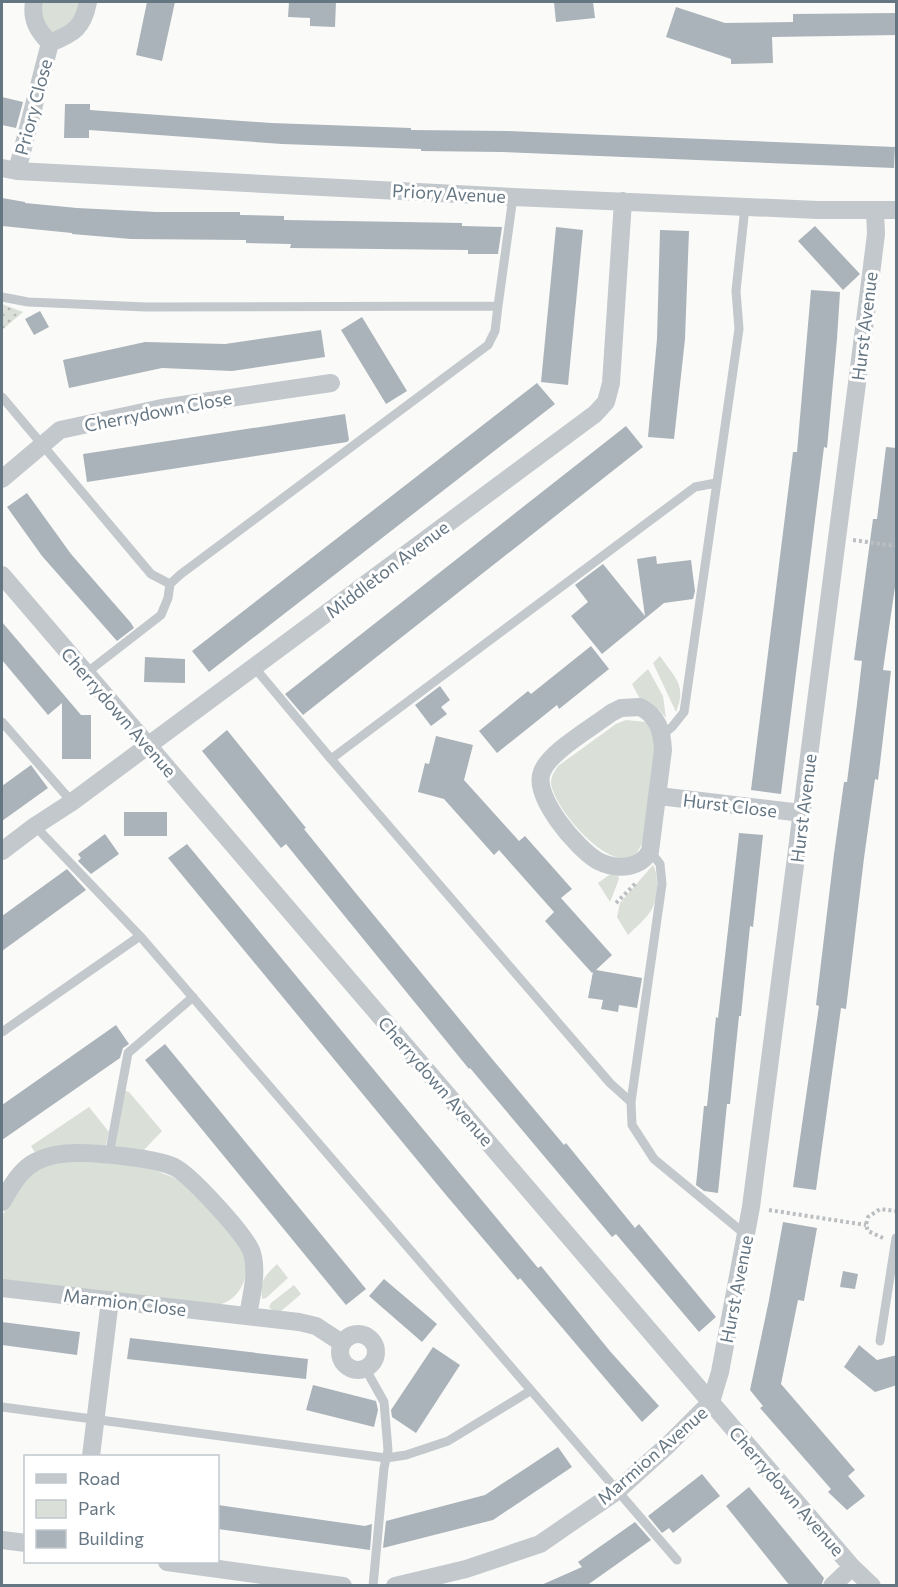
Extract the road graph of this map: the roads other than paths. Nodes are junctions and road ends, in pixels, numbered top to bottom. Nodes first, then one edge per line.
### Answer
1 (34, 2) edge
2 (88, 2) edge
3 (50, 43) junction
4 (9, 169) edge
5 (513, 197) junction
6 (623, 201) junction
7 (745, 207) junction
8 (897, 210) edge
9 (875, 211) junction
10 (2, 297) edge
11 (498, 306) junction
12 (331, 383) dead end
13 (2, 397) edge
14 (40, 445) junction
15 (2, 479) edge
16 (716, 483) junction
17 (2, 575) edge
18 (170, 584) junction
19 (254, 667) junction
20 (85, 674) junction
21 (2, 722) edge
22 (662, 735) junction
23 (149, 745) junction
24 (331, 759) junction
25 (659, 796) junction
26 (72, 802) junction
27 (802, 813) junction
28 (35, 826) junction
29 (2, 851) edge
30 (650, 851) junction
31 (141, 936) junction
32 (193, 997) junction
33 (2, 1032) edge
34 (631, 1102) junction
35 (109, 1156) junction
36 (2, 1202) edge
37 (746, 1235) junction
38 (896, 1240) edge
39 (2, 1288) edge
40 (110, 1300) junction
41 (248, 1316) junction
42 (880, 1341) dead end
43 (342, 1343) junction
44 (365, 1368) junction
45 (530, 1391) junction
46 (711, 1402) junction
47 (2, 1407) edge
48 (95, 1419) junction
49 (91, 1455) edge
50 (386, 1458) junction
51 (617, 1491) junction
52 (2, 1540) edge
53 (24, 1543) edge
54 (677, 1560) dead end
55 (174, 1563) edge
56 (852, 1567) junction
57 (343, 1586) edge
58 (373, 1586) edge
59 (395, 1586) edge
60 (831, 1586) edge
61 (872, 1586) edge

1 - 3 street, Priory Close
2 - 3 street, Priory Close
3 - 4 street, Priory Close
4 - 5 street, Priory Avenue
5 - 6 street, Priory Avenue
5 - 11 lane
6 - 7 street, Priory Avenue
6 - 19 street, Middleton Avenue
7 - 9 street, Priory Avenue
7 - 16 lane
8 - 9 street, Priory Avenue
9 - 27 street, Hurst Avenue
10 - 11 lane
11 - 18 lane
12 - 14 street, Cherrydown Close
13 - 14 lane
14 - 15 street, Cherrydown Close
14 - 18 lane
16 - 22 lane
16 - 24 lane
17 - 20 street, Cherrydown Avenue
18 - 20 lane
19 - 23 street, Middleton Avenue
19 - 24 lane
20 - 23 street, Cherrydown Avenue
21 - 26 lane
22 - 25 street, Hurst Close
22 - 30 street
23 - 26 street, Middleton Avenue
23 - 46 street, Cherrydown Avenue
24 - 34 lane
25 - 27 street, Hurst Close
25 - 30 street, Hurst Close
26 - 28 street, Middleton Avenue
27 - 37 street, Hurst Avenue
28 - 29 street, Middleton Avenue
28 - 31 lane
30 - 34 lane
31 - 32 lane
31 - 33 lane
32 - 35 lane
32 - 45 lane
34 - 37 lane
35 - 36 street
35 - 41 street
37 - 46 street, Hurst Avenue
38 - 42 lane
39 - 40 street, Marmion Close
40 - 41 street, Marmion Close
40 - 48 street
41 - 43 street, Marmion Close
43 - 44 street
43 - 44 street
44 - 50 lane
45 - 50 lane
45 - 51 lane
46 - 51 street, Marmion Avenue
46 - 56 street, Cherrydown Avenue
47 - 48 lane
48 - 49 street
48 - 50 lane
50 - 58 lane
51 - 54 lane
51 - 59 street, Marmion Avenue
52 - 53 street
55 - 57 street
56 - 60 street
56 - 61 street, Cherrydown Avenue

